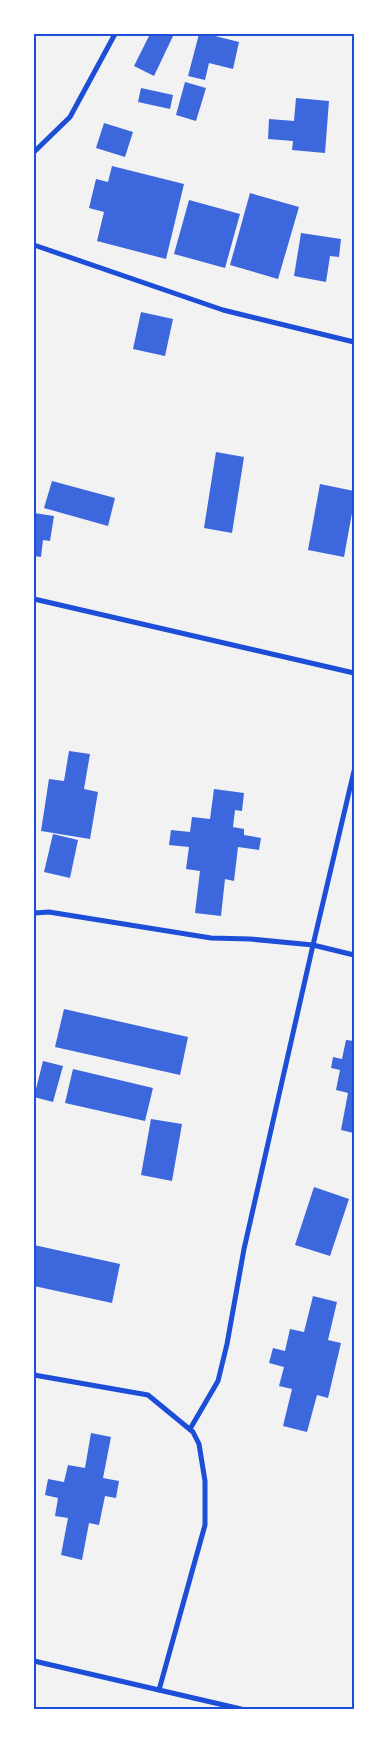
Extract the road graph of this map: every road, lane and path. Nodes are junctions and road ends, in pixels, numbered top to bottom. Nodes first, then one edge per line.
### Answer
1 (115, 34) edge
2 (34, 152) edge
3 (34, 245) edge
4 (354, 342) edge
5 (34, 599) edge
6 (354, 673) edge
7 (354, 771) edge
8 (34, 913) edge
9 (313, 945) junction
10 (354, 955) edge
11 (34, 1375) edge
12 (190, 1430) junction
13 (34, 1661) edge
14 (160, 1690) junction
15 (241, 1709) edge

1 - 2 street
3 - 4 street
5 - 6 street
7 - 9 street
8 - 9 street
9 - 10 street
9 - 12 street
11 - 12 street
12 - 14 street
13 - 14 street
14 - 15 street

